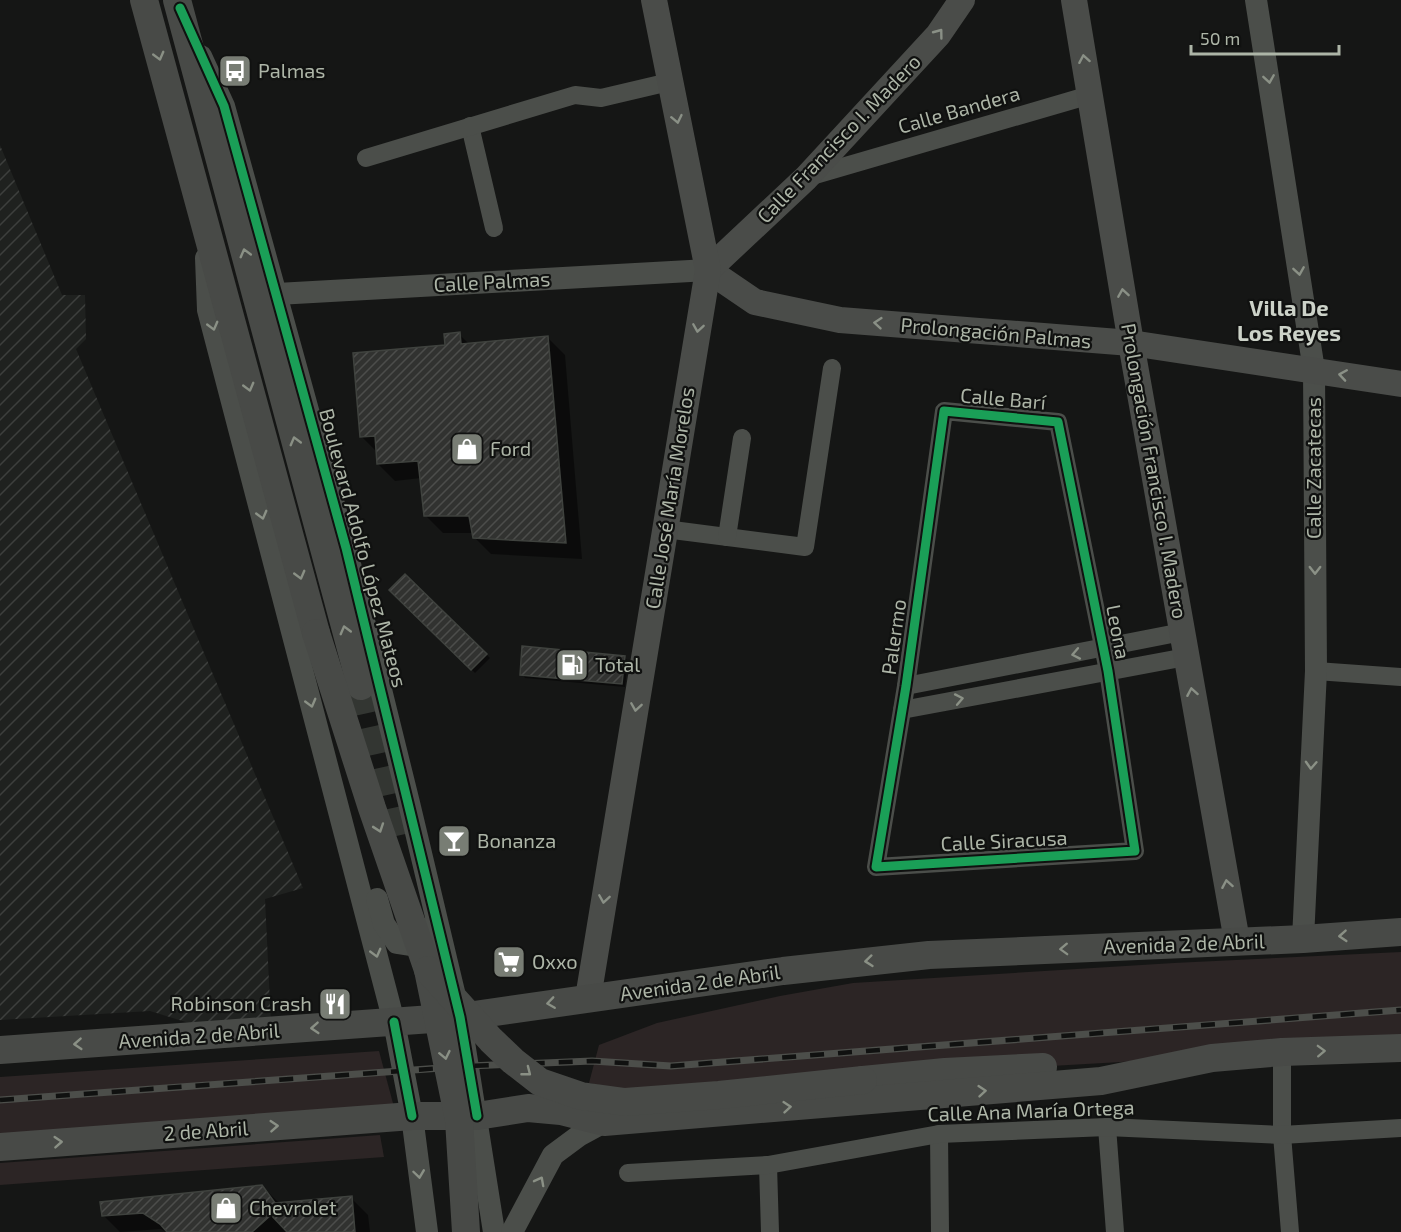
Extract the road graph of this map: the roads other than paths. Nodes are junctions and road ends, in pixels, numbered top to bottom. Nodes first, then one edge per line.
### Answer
1 (144, 0) edge
2 (654, 0) edge
3 (962, 0) edge
4 (1074, 0) edge
5 (1257, 0) edge
6 (178, 4) edge
7 (669, 82) junction
8 (1090, 95) junction
9 (470, 126) junction
10 (366, 158) dead end
11 (806, 178) junction
12 (204, 226) junction
13 (494, 228) dead end
14 (708, 270) junction
15 (277, 294) junction
16 (1131, 344) junction
17 (832, 368) dead end
18 (1314, 370) junction
19 (1401, 384) edge
20 (944, 411) joint
21 (1058, 422) joint
22 (742, 438) dead end
23 (665, 529) junction
24 (727, 537) junction
25 (1184, 645) junction
26 (1103, 649) junction
27 (1316, 671) junction
28 (1108, 672) junction
29 (1401, 678) edge
30 (361, 686) tunnel mouth
31 (906, 686) junction
32 (902, 710) junction
33 (326, 763) junction
34 (1135, 851) joint
35 (421, 856) junction
36 (876, 867) joint
37 (1401, 932) edge
38 (1303, 939) junction
39 (1237, 941) junction
40 (428, 970) junction
41 (588, 998) junction
42 (460, 1017) junction
43 (394, 1022) junction
44 (1401, 1048) edge
45 (0, 1050) edge
46 (1282, 1052) junction
47 (1212, 1058) junction
48 (412, 1116) junction
49 (477, 1116) junction
50 (604, 1122) junction
51 (1107, 1127) junction
52 (1401, 1128) edge
53 (939, 1134) junction
54 (1282, 1135) junction
55 (0, 1147) edge
56 (768, 1165) junction
57 (628, 1173) dead end
58 (427, 1232) edge
59 (466, 1232) edge
60 (494, 1232) edge
61 (512, 1232) edge
62 (770, 1232) edge
63 (940, 1232) edge
64 (1115, 1232) edge
65 (1290, 1232) edge

1 -> 12 main road
2 - 7 main road, Calle José María Morelos
11 -> 3 main road, Calle Francisco I. Madero
8 -> 4 main road, Prolongación Francisco I. Madero
5 -> 18 street, Calle Zacatecas
6 - 15 street, Boulevard Adolfo López Mateos
30 -> 6 main road, Boulevard Adolfo López Mateos
7 - 9 street
7 -> 14 main road, Calle José María Morelos
8 - 11 street, Calle Bandera
16 -> 8 main road, Prolongación Francisco I. Madero
9 - 10 street
9 - 13 street
11 - 14 main road, Calle Francisco I. Madero
12 -> 33 street
12 -> 40 main road, bridge
14 - 15 street, Calle Palmas
16 -> 14 main road, Prolongación Palmas
14 -> 23 main road, Calle José María Morelos
15 - 35 street, Boulevard Adolfo López Mateos
16 - 18 main road, Prolongación Palmas
16 - 25 main road, Prolongación Francisco I. Madero
17 - 24 street
19 -> 18 main road, Prolongación Palmas
18 -> 27 street, Calle Zacatecas
20 - 21 street, Calle Barí
20 - 31 street, Palermo
21 - 26 street, Leona
22 - 24 street
23 - 24 street
23 -> 41 main road, Calle José María Morelos
25 - 26 street
25 - 28 street
39 -> 25 main road, Prolongación Francisco I. Madero
26 - 28 street, Leona
26 -> 31 street
27 - 29 street
27 -> 38 street, Calle Zacatecas
32 -> 28 street
28 - 34 street, Leona
31 - 32 street, Palermo
32 - 36 street, Palermo
33 - 35 street
33 -> 43 street
34 - 36 street, Calle Siracusa
35 - 42 street, Boulevard Adolfo López Mateos
37 -> 38 main road, Avenida 2 de Abril
38 - 39 main road, Avenida 2 de Abril
39 -> 41 main road, Avenida 2 de Abril
40 -> 47 main road, bridge
40 -> 59 main road, bridge
41 -> 42 main road, Avenida 2 de Abril
42 - 43 main road, Avenida 2 de Abril
42 - 49 street, Boulevard Adolfo López Mateos
43 -> 45 main road, Avenida 2 de Abril
43 - 48 street
46 -> 44 main road
46 - 47 main road
46 - 54 street
50 -> 47 main road, 2 de Abril
48 - 49 main road, 2 de Abril
55 -> 48 main road, 2 de Abril
48 -> 58 street
49 - 50 main road, 2 de Abril
49 - 60 street, Boulevard Adolfo López Mateos
61 -> 50 street
51 - 53 street, Calle Ana María Ortega
51 - 54 street, Calle Ana María Ortega
51 - 64 street
52 - 54 street, Calle Ana María Ortega
53 - 56 street, Calle Ana María Ortega
53 - 63 street
54 - 65 street
56 - 57 street, Calle Ana María Ortega
56 - 62 street

